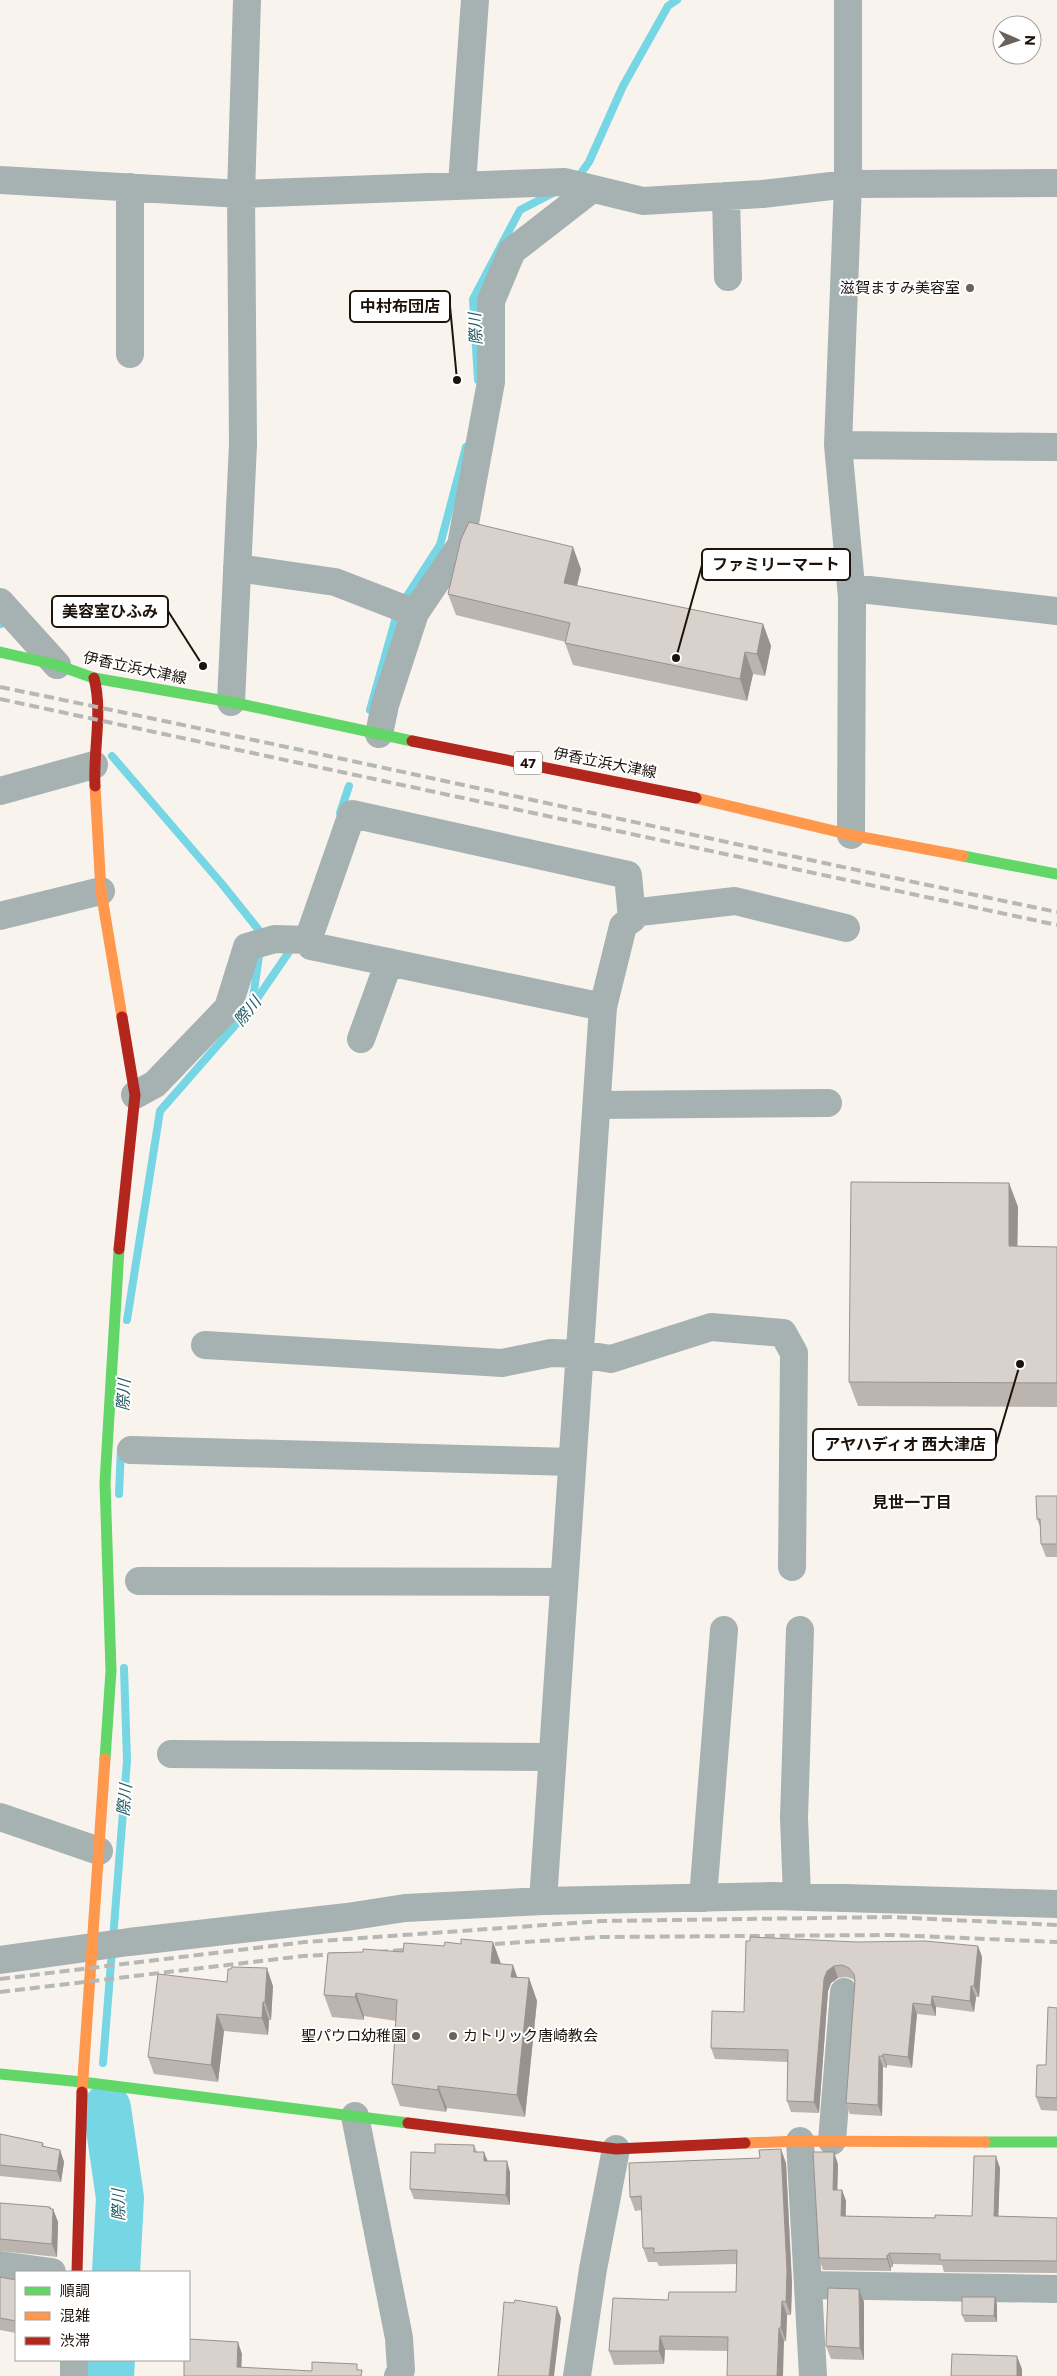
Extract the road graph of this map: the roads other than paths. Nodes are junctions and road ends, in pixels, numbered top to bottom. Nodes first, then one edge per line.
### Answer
1 (247, 0) edge
2 (476, 0) edge
3 (848, 0) edge
4 (0, 180) edge
5 (462, 184) junction
6 (848, 184) junction
7 (1057, 184) edge
8 (582, 186) junction
9 (130, 187) junction
10 (241, 194) junction
11 (726, 196) junction
12 (728, 277) dead end
13 (130, 354) dead end
14 (838, 445) junction
15 (1057, 447) edge
16 (237, 568) junction
17 (851, 588) junction
18 (0, 602) edge
19 (1057, 610) edge
20 (414, 613) junction
21 (0, 652) edge
22 (57, 665) junction
23 (94, 678) junction
24 (231, 702) junction
25 (379, 734) junction
26 (94, 765) junction
27 (0, 791) edge
28 (851, 835) junction
29 (1057, 874) edge
30 (101, 891) junction
31 (0, 916) edge
32 (632, 919) junction
33 (846, 928) dead end
34 (307, 940) junction
35 (388, 962) junction
36 (603, 1007) junction
37 (361, 1038) dead end
38 (135, 1095) junction
39 (828, 1103) dead end
40 (597, 1105) junction
41 (205, 1345) dead end
42 (580, 1354) junction
43 (131, 1450) dead end
44 (572, 1462) junction
45 (792, 1567) dead end
46 (139, 1581) dead end
47 (564, 1582) junction
48 (724, 1630) dead end
49 (800, 1630) dead end
50 (171, 1754) dead end
51 (552, 1757) junction
52 (0, 1817) edge
53 (99, 1851) junction
54 (797, 1896) junction
55 (703, 1898) junction
56 (543, 1901) junction
57 (1057, 1904) edge
58 (105, 1945) junction
59 (0, 1960) edge
60 (844, 1992) dead end
61 (0, 2074) edge
62 (82, 2082) junction
63 (355, 2116) junction
64 (800, 2141) junction
65 (832, 2141) junction
66 (1057, 2142) edge
67 (616, 2149) junction
68 (0, 2265) edge
69 (45, 2271) edge
70 (77, 2271) edge
71 (808, 2285) junction
72 (1057, 2289) edge
73 (74, 2361) edge
74 (74, 2376) edge
75 (398, 2376) edge
76 (577, 2376) edge
77 (813, 2376) edge

1 - 10 street
2 - 5 street
3 - 6 street
4 - 9 street
5 - 8 street
5 - 10 street
6 - 7 street
6 - 11 street
6 - 14 street
8 - 11 street
8 - 20 street
9 - 10 street
9 - 13 street
10 - 16 street
11 - 12 street
14 - 15 street
14 - 17 street
16 - 20 street
16 - 24 street
17 - 19 street
17 - 28 street
18 - 22 street
20 - 25 street
21 - 22 street, 伊香立浜大津線 / 47
22 - 23 street, 伊香立浜大津線 / 47
23 - 24 street, 伊香立浜大津線 / 47
23 - 26 street
24 - 25 street, 伊香立浜大津線 / 47
25 - 28 street, 伊香立浜大津線 / 47
26 - 27 street
26 - 30 street
28 - 29 street, 伊香立浜大津線 / 47
30 - 31 street
30 - 38 street
32 - 33 street
32 - 34 street
32 - 36 street
34 - 35 street
34 - 38 street
35 - 36 street
35 - 37 street
36 - 40 street
38 - 53 street
39 - 40 street
40 - 42 street
41 - 42 street
42 - 44 street
42 - 45 street
43 - 44 street
44 - 47 street
46 - 47 street
47 - 51 street
48 - 55 street
49 - 54 street
50 - 51 street
51 - 56 street
52 - 53 street
53 - 58 street
54 - 55 street
54 - 57 street
55 - 56 street
56 - 58 street
58 - 59 street
58 - 62 street
60 - 65 street
61 - 62 street
62 - 63 street
62 - 70 street
63 - 67 street
63 - 75 street
64 - 65 street
64 - 67 street
64 - 71 street
65 - 66 street
67 - 76 street
68 - 69 street
71 - 72 street
71 - 77 street
73 - 74 street

